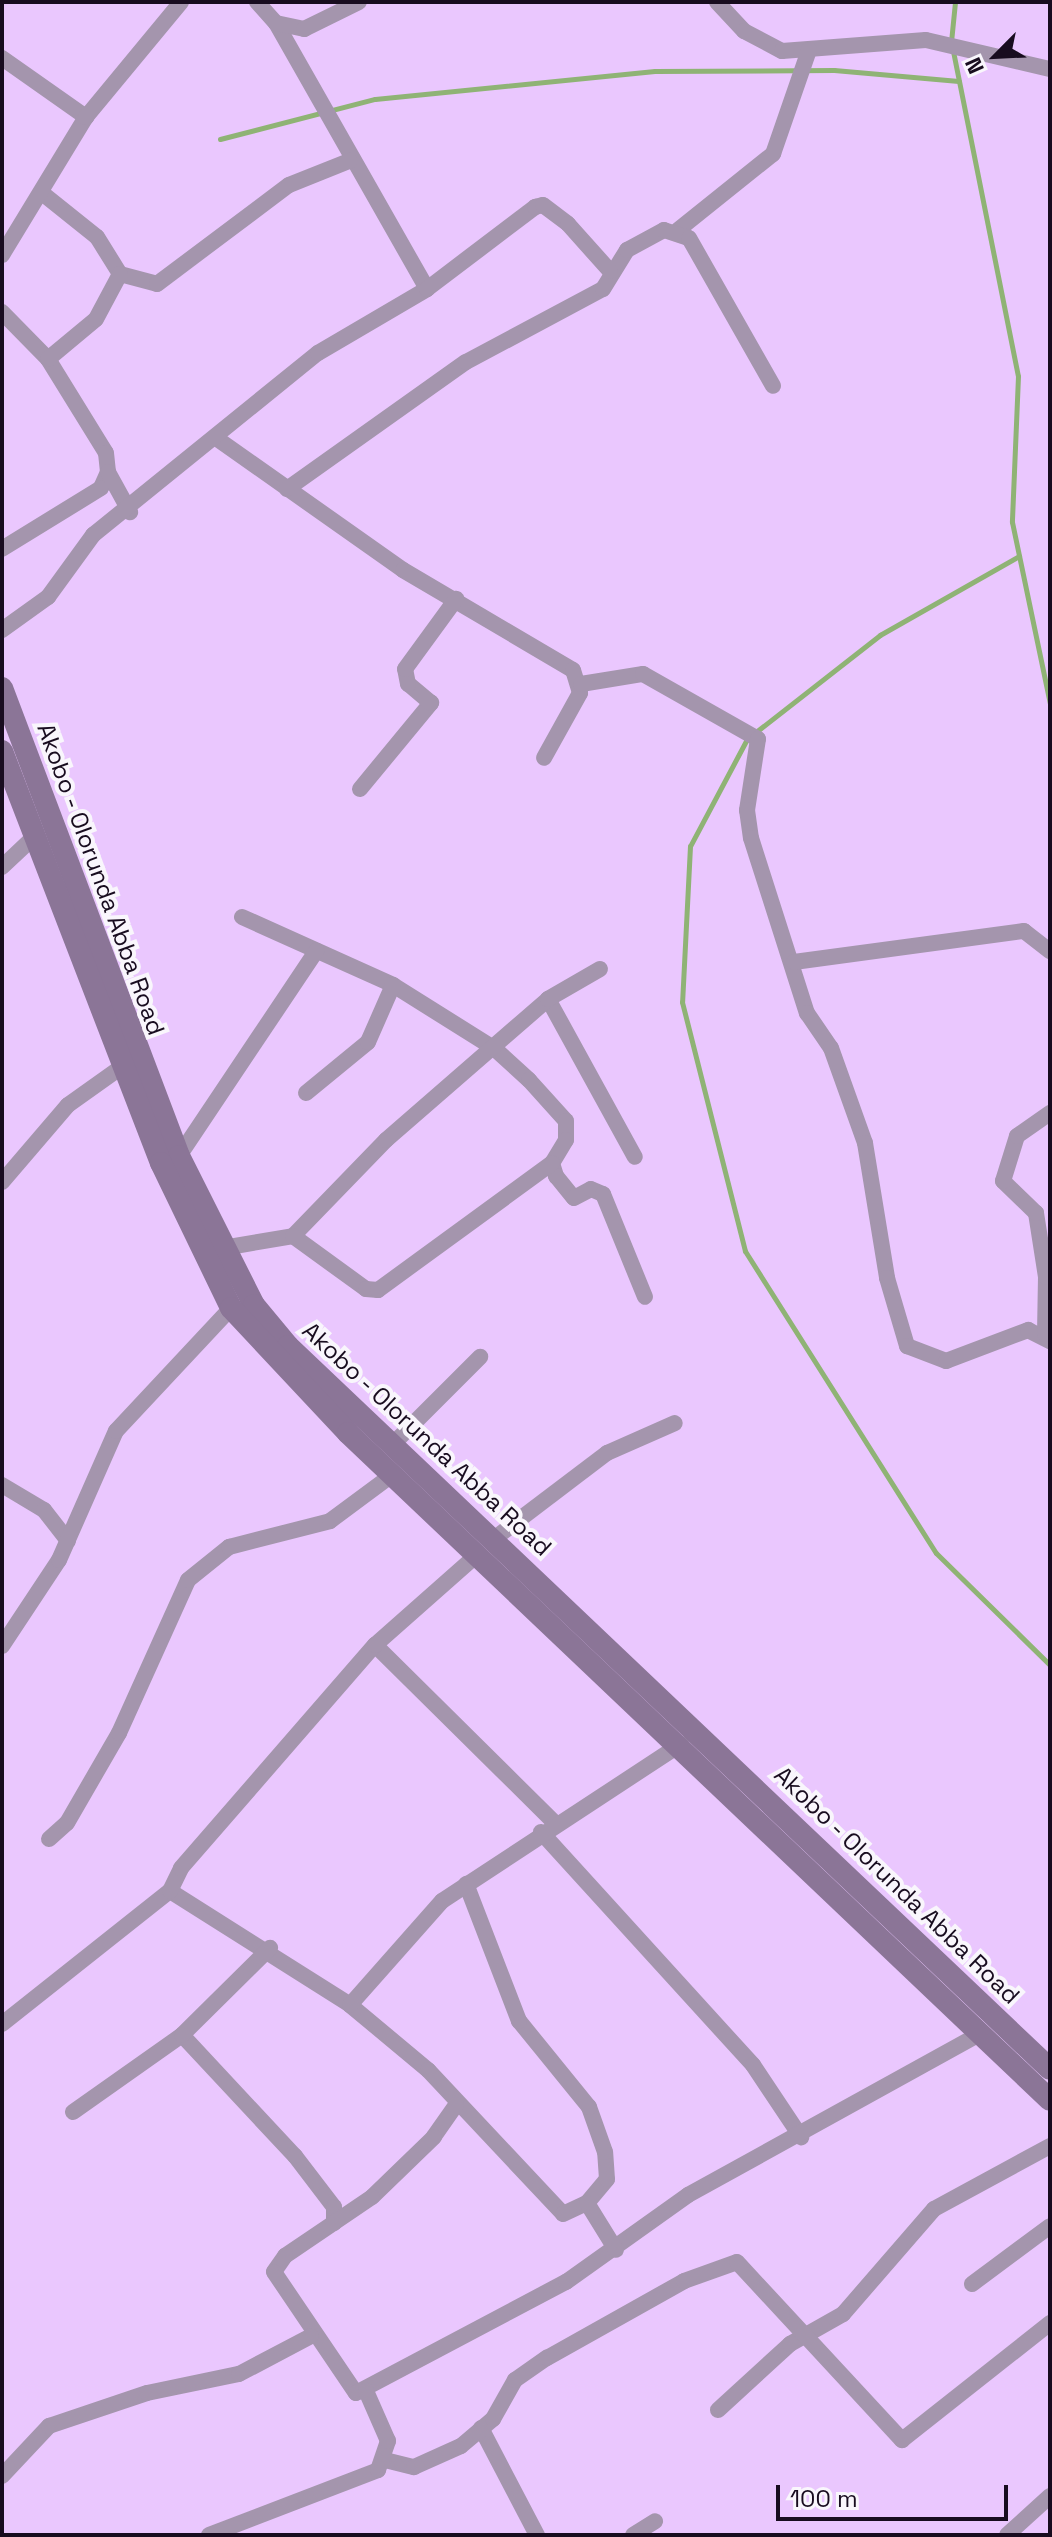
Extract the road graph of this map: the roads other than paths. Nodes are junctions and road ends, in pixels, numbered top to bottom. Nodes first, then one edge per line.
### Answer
1 (181, 2) edge
2 (257, 2) edge
3 (359, 2) edge
4 (717, 2) edge
5 (276, 23) junction
6 (809, 50) junction
7 (2, 58) edge
8 (1050, 69) edge
9 (86, 117) junction
10 (349, 161) junction
11 (42, 193) junction
12 (678, 230) junction
13 (2, 255) edge
14 (610, 271) junction
15 (120, 274) junction
16 (427, 289) junction
17 (2, 312) edge
18 (48, 359) junction
19 (773, 386) dead end
20 (216, 438) junction
21 (108, 472) junction
22 (287, 489) junction
23 (130, 512) junction
24 (2, 549) edge
25 (456, 599) junction
26 (2, 630) edge
27 (581, 684) junction
28 (2, 688) edge
29 (2, 751) edge
30 (544, 758) dead end
31 (360, 789) dead end
32 (35, 836) junction
33 (2, 867) edge
34 (242, 917) dead end
35 (316, 951) junction
36 (1050, 951) edge
37 (794, 962) junction
38 (600, 969) dead end
39 (393, 985) junction
40 (548, 999) junction
41 (495, 1049) junction
42 (124, 1065) junction
43 (306, 1093) dead end
44 (1050, 1113) edge
45 (179, 1156) junction
46 (635, 1157) dead end
47 (552, 1163) junction
48 (2, 1182) edge
49 (293, 1236) junction
50 (223, 1248) junction
51 (645, 1297) dead end
52 (231, 1308) junction
53 (1047, 1338) edge
54 (480, 1357) dead end
55 (365, 1416) junction
56 (675, 1423) dead end
57 (348, 1433) junction
58 (394, 1443) junction
59 (392, 1475) junction
60 (2, 1485) edge
61 (495, 1538) junction
62 (68, 1541) junction
63 (478, 1554) junction
64 (375, 1645) junction
65 (2, 1646) edge
66 (681, 1744) junction
67 (548, 1828) junction
68 (49, 1839) dead end
69 (466, 1884) junction
70 (170, 1891) junction
71 (270, 1948) junction
72 (350, 2005) junction
73 (2, 2024) edge
74 (982, 2033) junction
75 (182, 2035) junction
76 (1050, 2069) edge
77 (1050, 2100) edge
78 (456, 2105) junction
79 (73, 2112) dead end
80 (801, 2137) junction
81 (1050, 2146) edge
82 (587, 2203) junction
83 (334, 2215) junction
84 (1050, 2226) edge
85 (616, 2250) junction
86 (972, 2284) dead end
87 (1050, 2323) edge
88 (801, 2335) junction
89 (311, 2336) junction
90 (366, 2391) junction
91 (718, 2410) dead end
92 (481, 2428) junction
93 (385, 2460) junction
94 (2, 2476) edge
95 (1050, 2496) edge
96 (655, 2521) dead end
97 (209, 2535) edge
98 (537, 2535) edge
99 (633, 2535) edge
100 (1007, 2535) edge

1 - 9 street
2 - 5 street
3 - 5 street
4 - 6 street
5 - 10 street
6 - 8 street
6 - 12 street
7 - 9 street
9 - 11 street
10 - 15 street
10 - 16 street
11 - 13 street
11 - 15 street
12 - 14 street
12 - 19 street
14 - 16 street
14 - 22 street
15 - 18 street
16 - 20 street
17 - 18 street
18 - 21 street
20 - 22 street
20 - 23 street
21 - 23 street
21 - 24 street
22 - 25 street
23 - 26 street
25 - 27 street
25 - 31 street
27 - 30 street
27 - 37 street
28 - 45 main road, Akobo - Olorunda Abba Road
29 - 32 main road, Akobo - Olorunda Abba Road
32 - 33 street
32 - 42 main road, Akobo - Olorunda Abba Road
34 - 35 street
35 - 39 street
35 - 45 street
36 - 37 street
37 - 53 street
38 - 40 street
39 - 41 street
39 - 43 street
40 - 41 street
40 - 46 street
41 - 47 street
41 - 49 street
42 - 48 street
42 - 52 main road, Akobo - Olorunda Abba Road
44 - 53 street
45 - 50 main road, Akobo - Olorunda Abba Road
47 - 49 street
47 - 51 street
49 - 50 street
50 - 55 main road, Akobo - Olorunda Abba Road
52 - 57 main road, Akobo - Olorunda Abba Road
52 - 62 street
54 - 58 street
55 - 57 main road
55 - 58 main road, Akobo - Olorunda Abba Road
56 - 61 street
57 - 59 main road, Akobo - Olorunda Abba Road
58 - 61 main road, Akobo - Olorunda Abba Road
59 - 63 main road, Akobo - Olorunda Abba Road
59 - 68 street
60 - 62 street
61 - 76 main road, Akobo - Olorunda Abba Road
62 - 65 street
63 - 64 street
63 - 66 main road, Akobo - Olorunda Abba Road
64 - 67 street
64 - 70 street
66 - 67 street
66 - 74 main road, Akobo - Olorunda Abba Road
67 - 69 street
67 - 80 street
69 - 72 street
69 - 82 street
70 - 71 street
70 - 73 street
71 - 72 street
71 - 75 street
72 - 78 street
74 - 77 main road, Akobo - Olorunda Abba Road
74 - 80 street
75 - 79 street
75 - 83 street
78 - 82 street
78 - 83 street
80 - 85 street
81 - 88 street
82 - 85 street
83 - 89 street
84 - 86 street
85 - 90 street
87 - 88 street
88 - 91 street
88 - 92 street
89 - 90 street
89 - 94 street
90 - 93 street
92 - 93 street
92 - 98 street
93 - 97 street
95 - 100 street
96 - 99 street

